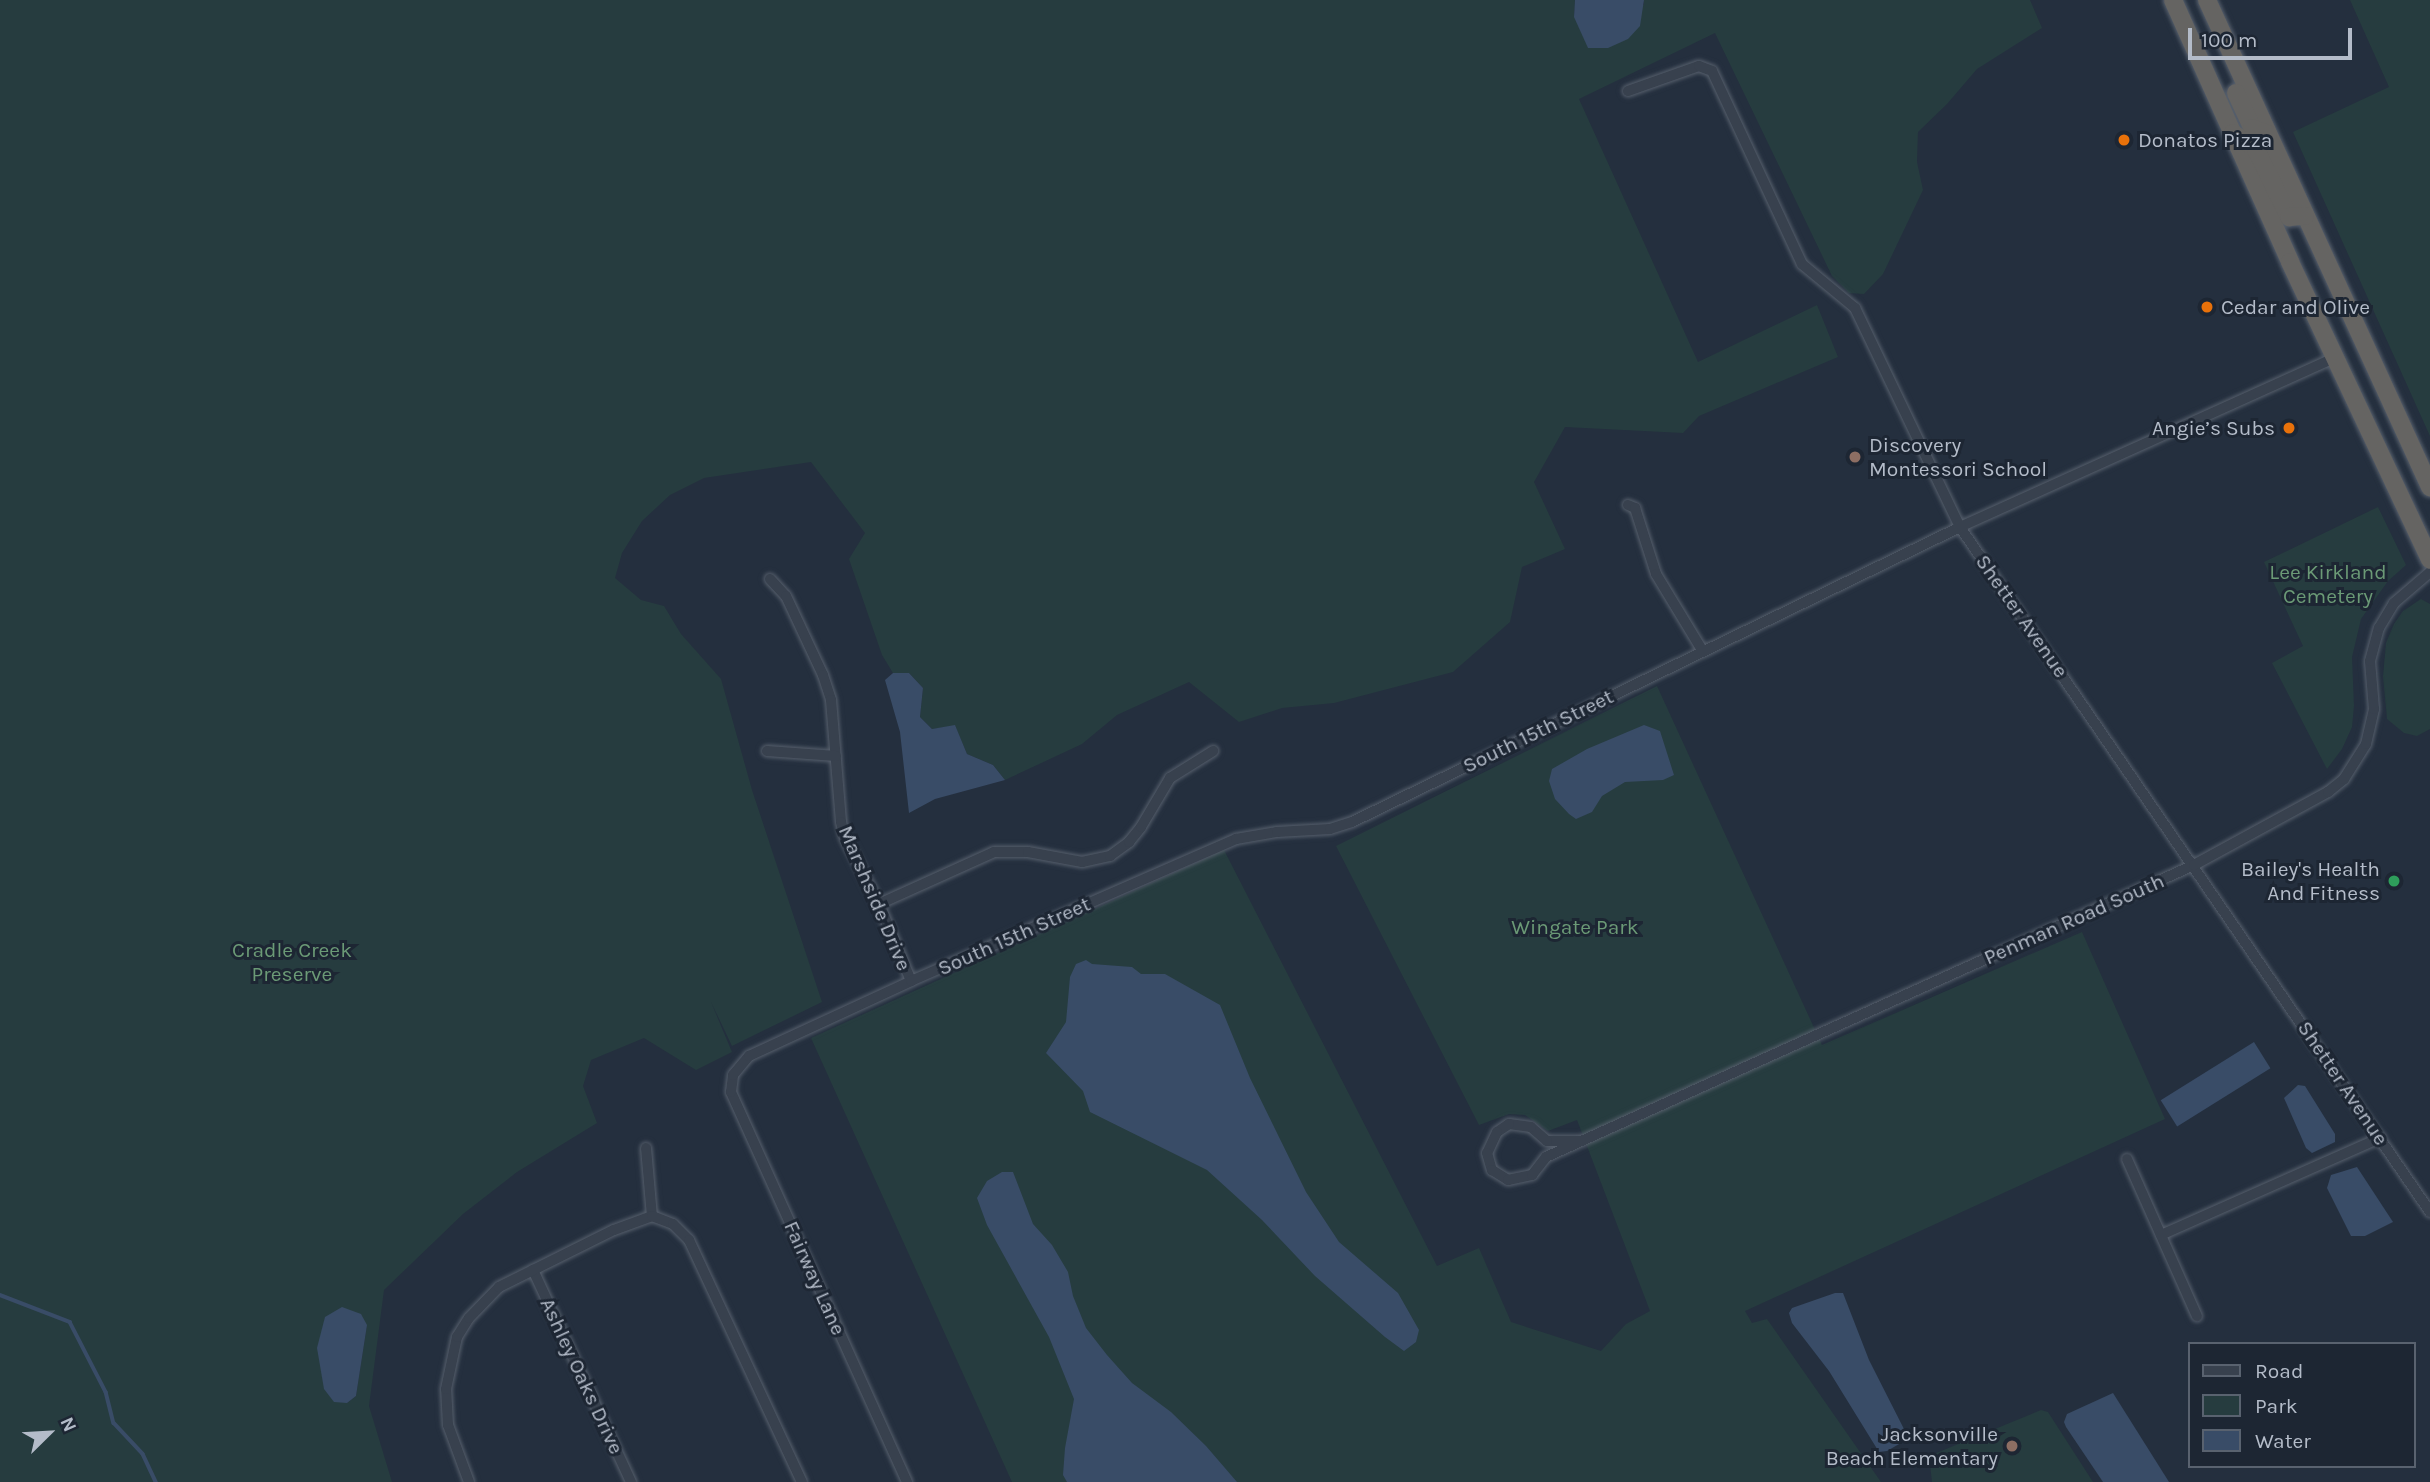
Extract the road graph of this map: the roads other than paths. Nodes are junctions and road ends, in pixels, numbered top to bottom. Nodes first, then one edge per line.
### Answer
1 (2173, 0) edge
2 (2191, 0) edge
3 (2207, 0) edge
4 (1628, 91) dead end
5 (2233, 134) junction
6 (2268, 134) junction
7 (2305, 216) junction
8 (2335, 358) junction
9 (2430, 488) edge
10 (1628, 505) dead end
11 (1961, 527) junction
12 (2430, 560) edge
13 (2430, 572) edge
14 (770, 579) dead end
15 (1702, 650) junction
16 (767, 751) dead end
17 (1213, 751) dead end
18 (836, 756) junction
19 (2194, 864) junction
20 (879, 904) junction
21 (911, 981) junction
22 (734, 1073) joint
23 (1539, 1136) junction
24 (2380, 1138) junction
25 (1582, 1141) junction
26 (646, 1148) dead end
27 (2127, 1158) dead end
28 (1539, 1167) junction
29 (2430, 1212) edge
30 (652, 1216) junction
31 (2161, 1236) junction
32 (533, 1270) junction
33 (2197, 1316) dead end
34 (469, 1482) edge
35 (631, 1482) edge
36 (802, 1482) edge
37 (907, 1482) edge

1 - 5 highway
2 - 6 highway
3 - 6 highway
4 - 11 street, Shetter Avenue
5 - 7 highway
5 - 8 highway
6 - 7 highway
7 - 9 highway
8 - 11 street, South 15th Street
8 - 12 highway
10 - 15 street
11 - 15 street, South 15th Street
11 - 19 street, Shetter Avenue
13 - 19 street, Penman Road South
14 - 18 street, Marshside Drive
15 - 21 street, South 15th Street
16 - 18 street
17 - 20 street
18 - 20 street, Marshside Drive
19 - 24 street, Shetter Avenue
19 - 25 street, Penman Road South
20 - 21 street, Marshside Drive
21 - 22 street, South 15th Street
22 - 37 street, Fairway Lane
23 - 25 street, Penman Road South
23 - 28 street
23 - 28 street, Penman Road South
24 - 29 street, Shetter Avenue
24 - 31 street
25 - 28 street, Penman Road South
26 - 30 street
27 - 31 street
30 - 32 street
30 - 36 street
31 - 33 street
32 - 34 street
32 - 35 street, Ashley Oaks Drive

